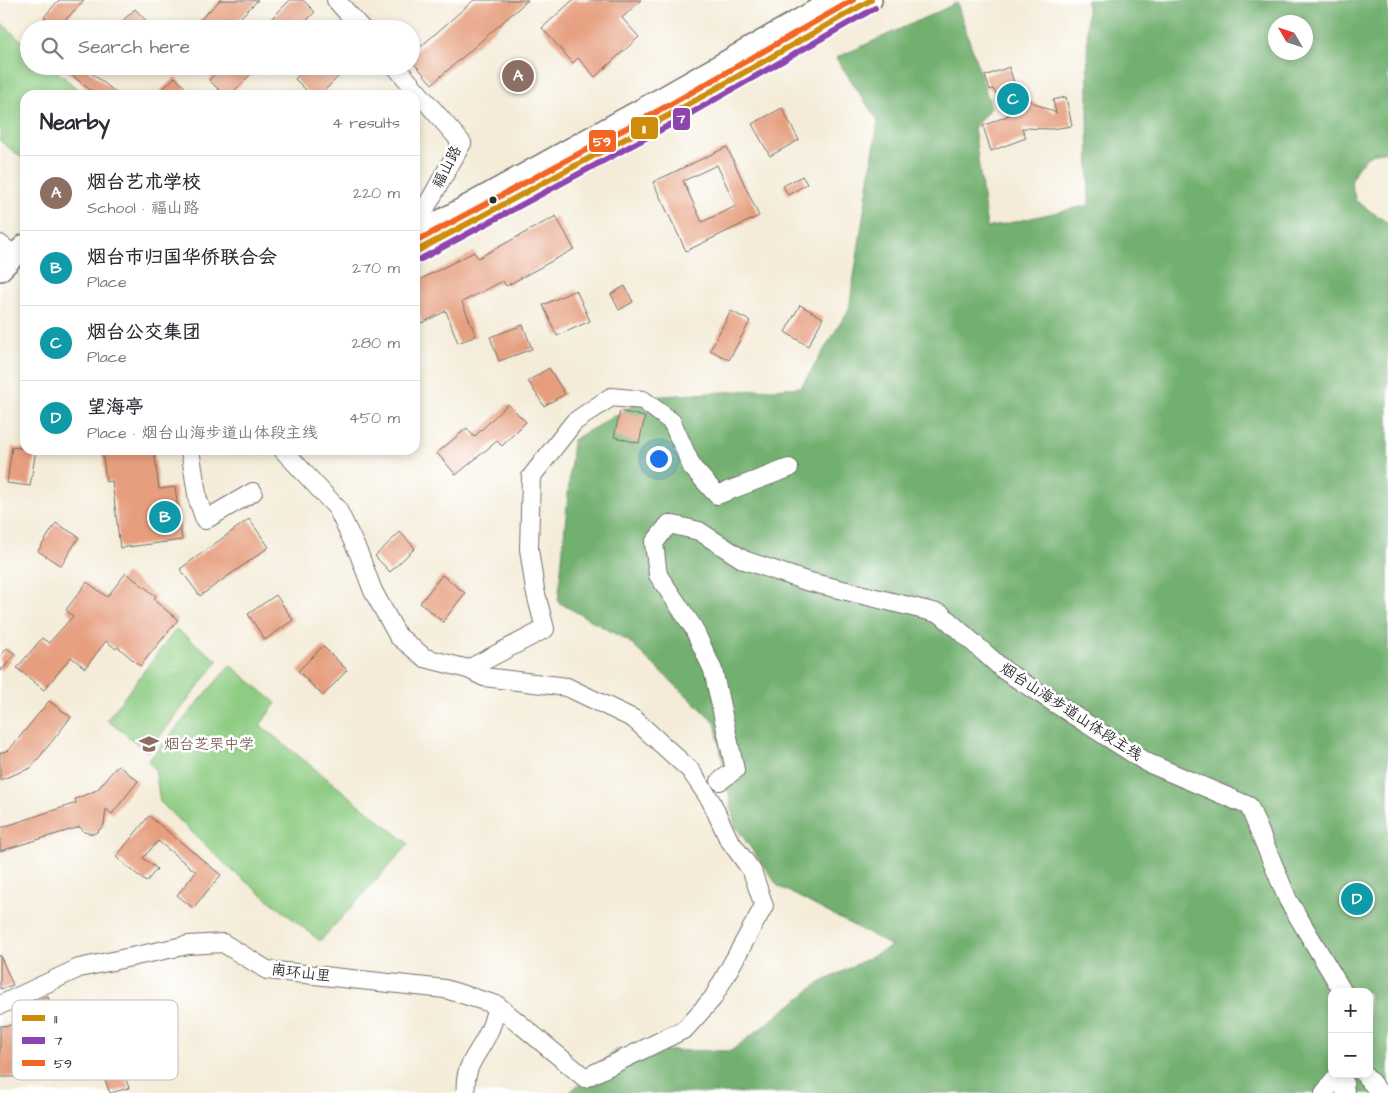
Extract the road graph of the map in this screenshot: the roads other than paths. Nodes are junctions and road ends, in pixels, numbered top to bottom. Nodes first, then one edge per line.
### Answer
1 (336, 0) edge
2 (834, 0) edge
3 (872, 0) edge
4 (354, 20) edge
5 (403, 75) edge
6 (416, 90) edge
7 (420, 95) edge
8 (420, 218) edge
9 (420, 231) edge
10 (20, 235) edge
11 (420, 249) edge
12 (7, 252) edge
13 (191, 455) edge
14 (288, 455) edge
15 (789, 468) dead end
16 (253, 492) dead end
17 (468, 669) junction
18 (720, 781) dead end
19 (1341, 988) edge
20 (0, 1005) edge
21 (498, 1005) junction
22 (1336, 1078) edge
23 (1343, 1078) edge
24 (1367, 1078) edge
25 (466, 1093) edge
26 (1324, 1093) edge
27 (1345, 1093) edge
28 (1380, 1093) edge

1 - 4 street
2 - 9 main road
3 - 11 main road
5 - 6 street, 福山路
7 - 8 street, 福山路
10 - 12 main road
13 - 16 street
14 - 17 street
15 - 17 street
17 - 21 street
18 - 19 street, 烟台山海步道山体段主线
20 - 21 street, 南环山里
21 - 25 street
22 - 26 street
23 - 27 street
24 - 28 street

